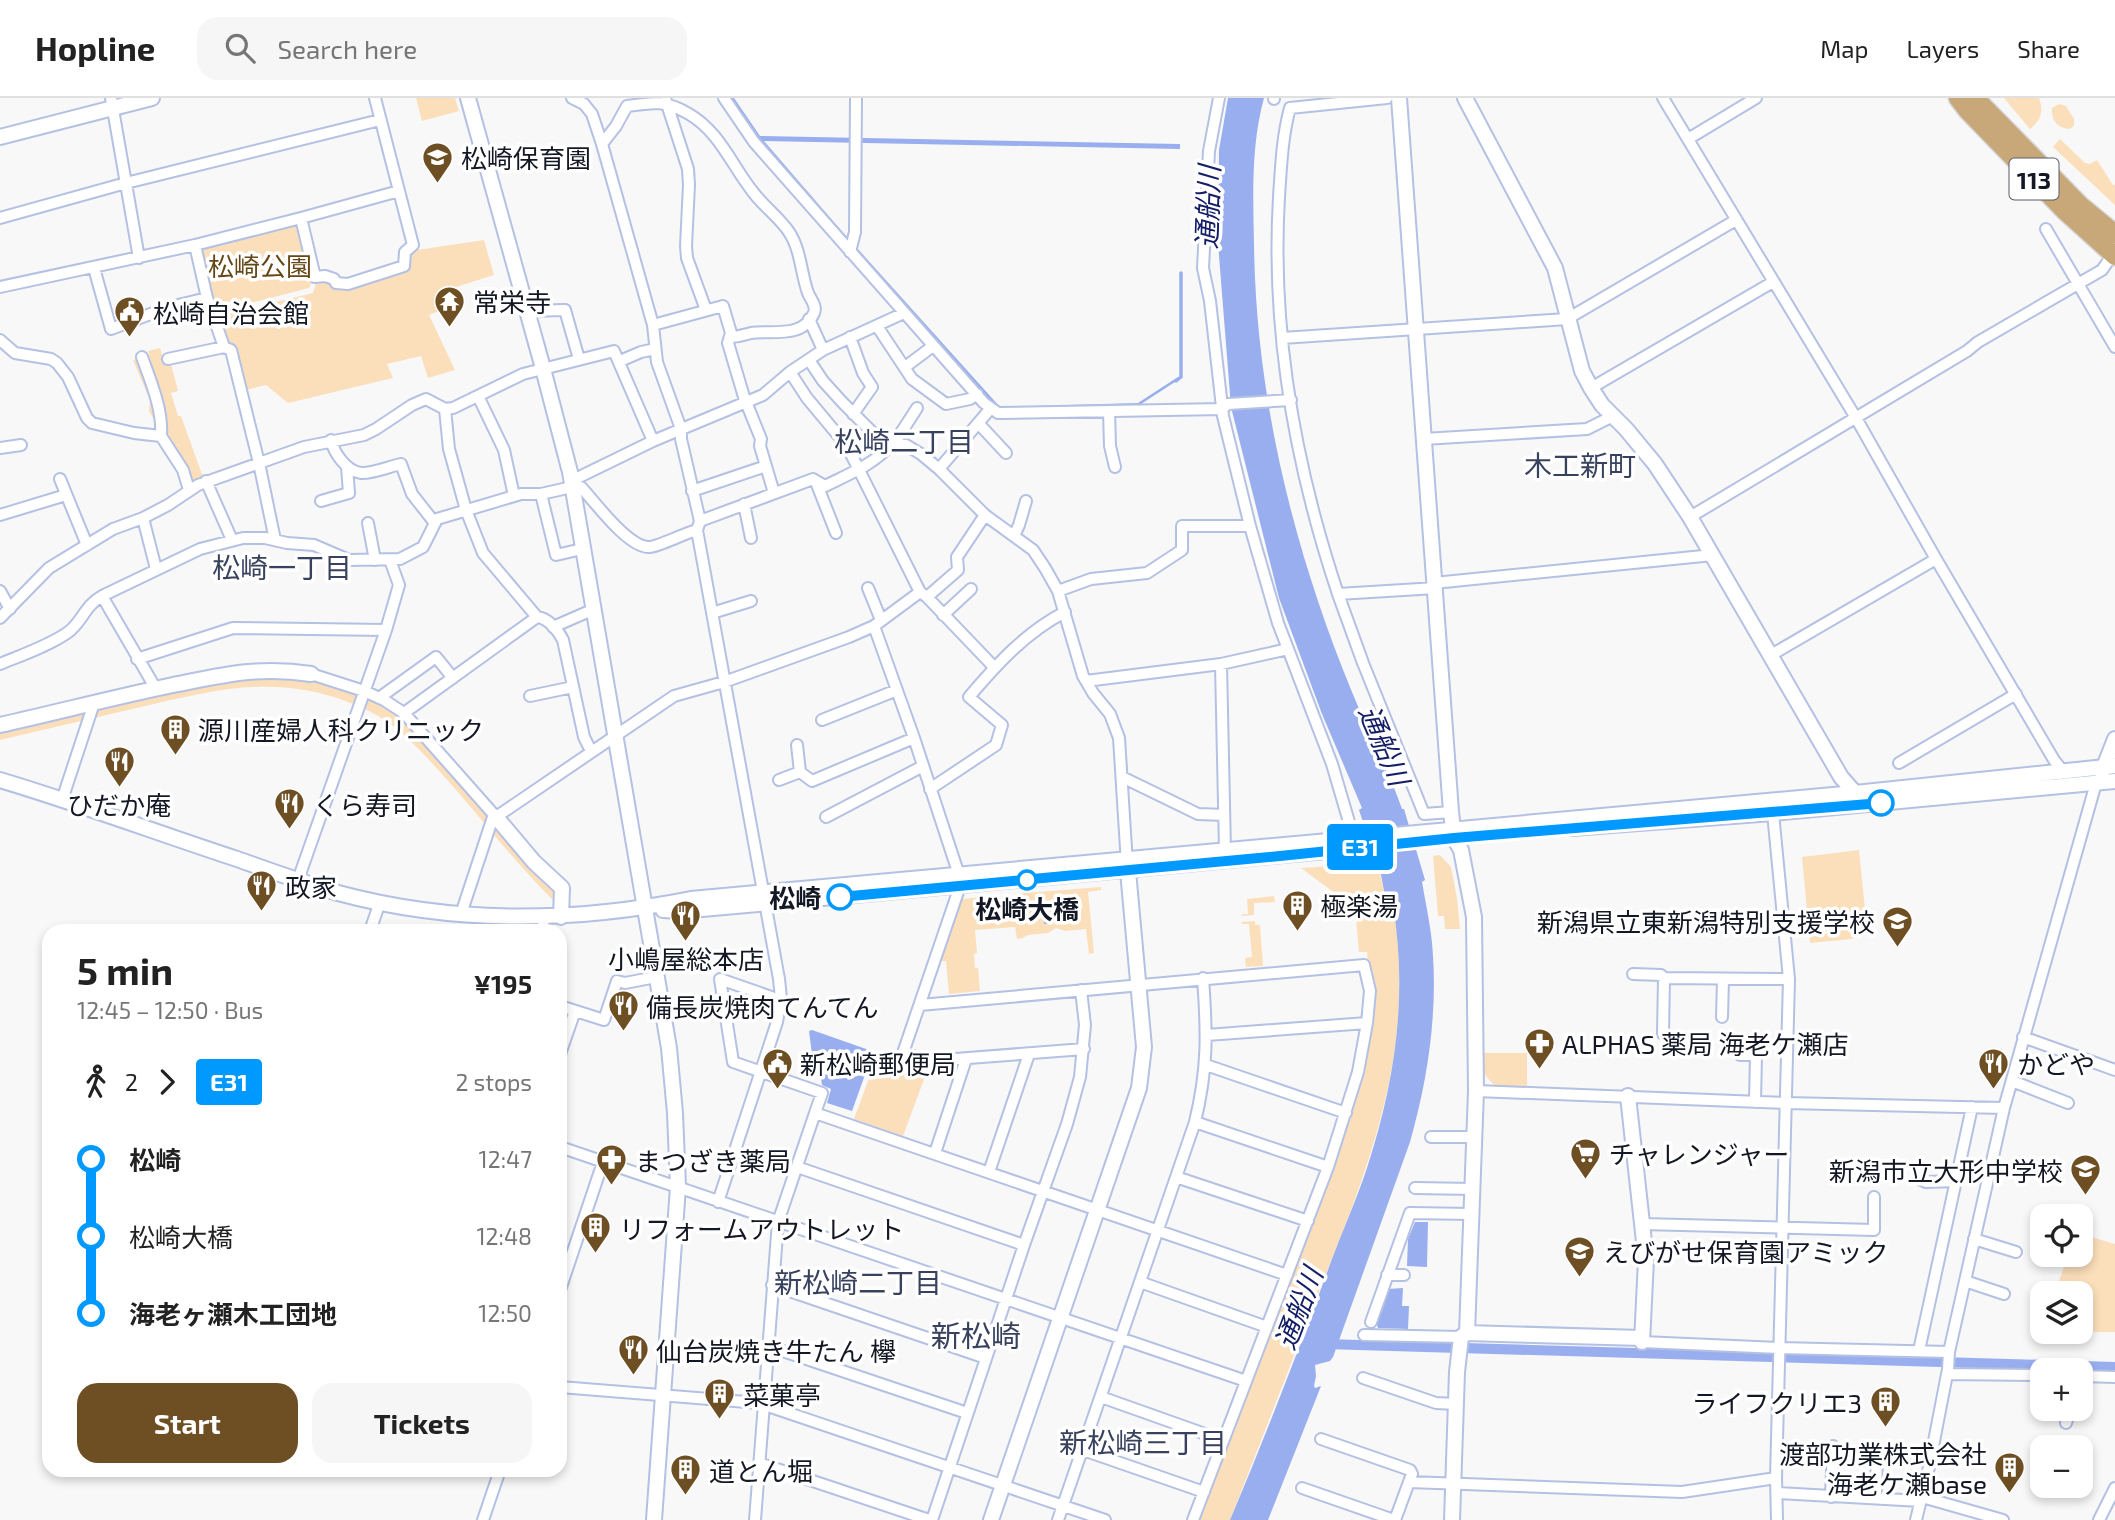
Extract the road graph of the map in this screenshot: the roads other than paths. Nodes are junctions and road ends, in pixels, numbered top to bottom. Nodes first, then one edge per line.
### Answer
1 (152, 98) edge
2 (375, 98) edge
3 (468, 98) edge
4 (572, 98) edge
5 (587, 98) edge
6 (724, 98) edge
7 (856, 98) edge
8 (1219, 98) edge
9 (1387, 98) edge
10 (1399, 98) edge
11 (1465, 98) edge
12 (1663, 98) edge
13 (1756, 98) edge
14 (1958, 98) edge
15 (1975, 98) edge
16 (666, 101) edge
17 (112, 103) edge
18 (592, 114) junction
19 (380, 120) junction
20 (0, 137) edge
21 (1688, 139) junction
22 (602, 144) junction
23 (126, 183) junction
24 (399, 191) junction
25 (0, 218) edge
26 (301, 218) junction
27 (1736, 220) junction
28 (2046, 229) dead end
29 (2115, 234) edge
30 (195, 245) junction
31 (850, 252) junction
32 (2114, 255) edge
33 (139, 258) junction
34 (94, 268) junction
35 (1773, 282) junction
36 (2078, 283) junction
37 (0, 287) edge
38 (207, 298) junction
39 (706, 310) junction
40 (527, 312) junction
41 (904, 313) junction
42 (809, 319) junction
43 (1567, 319) junction
44 (653, 325) junction
45 (877, 326) junction
46 (1416, 329) junction
47 (730, 337) junction
48 (850, 337) junction
49 (1282, 338) junction
50 (0, 340) edge
51 (933, 346) junction
52 (224, 347) junction
53 (2115, 347) edge
54 (655, 349) junction
55 (823, 350) junction
56 (142, 358) dead end
57 (168, 359) dead end
58 (579, 359) junction
59 (809, 360) junction
60 (620, 361) junction
61 (905, 367) junction
62 (543, 368) junction
63 (790, 372) junction
64 (1591, 388) junction
65 (977, 394) junction
66 (478, 396) junction
67 (1291, 401) junction
68 (747, 402) junction
69 (1225, 407) junction
70 (917, 408) dead end
71 (991, 408) junction
72 (445, 409) junction
73 (1109, 411) junction
74 (853, 414) junction
75 (1613, 416) junction
76 (1856, 418) junction
77 (979, 424) junction
78 (681, 429) junction
79 (161, 436) junction
80 (1423, 439) junction
81 (331, 440) junction
82 (653, 441) junction
83 (893, 444) junction
84 (21, 445) dead end
85 (0, 448) edge
86 (1006, 453) dead end
87 (259, 463) junction
88 (766, 466) junction
89 (346, 467) junction
90 (1115, 467) dead end
91 (859, 469) junction
92 (939, 469) junction
93 (60, 479) dead end
94 (206, 481) junction
95 (816, 482) junction
96 (571, 484) junction
97 (189, 490) junction
98 (692, 491) junction
99 (774, 493) junction
100 (541, 494) junction
101 (66, 495) junction
102 (514, 496) junction
103 (321, 501) dead end
104 (1026, 501) dead end
105 (744, 504) junction
106 (466, 510) junction
107 (0, 515) edge
108 (985, 515) junction
109 (1690, 517) junction
110 (143, 518) junction
111 (434, 522) junction
112 (368, 523) dead end
113 (699, 526) junction
114 (1250, 526) junction
115 (836, 533) dead end
116 (1014, 536) junction
117 (751, 538) dead end
118 (232, 540) junction
119 (275, 540) junction
120 (87, 545) junction
121 (582, 549) junction
122 (1713, 555) junction
123 (1936, 559) junction
124 (375, 560) junction
125 (390, 560) junction
126 (156, 569) junction
127 (1435, 586) junction
128 (868, 588) dead end
129 (971, 589) dead end
130 (0, 591) edge
131 (1058, 591) junction
132 (924, 594) junction
133 (1338, 594) junction
134 (102, 596) junction
135 (751, 601) dead end
136 (10, 609) junction
137 (592, 610) junction
138 (1065, 612) junction
139 (712, 613) junction
140 (943, 615) junction
141 (537, 617) junction
142 (0, 618) edge
143 (877, 623) junction
144 (554, 627) junction
145 (386, 630) junction
146 (1288, 649) junction
147 (1770, 655) junction
148 (137, 659) junction
149 (0, 664) edge
150 (1221, 664) junction
151 (994, 667) junction
152 (311, 674) joint
153 (453, 678) junction
154 (1086, 681) junction
155 (724, 682) junction
156 (573, 687) junction
157 (156, 689) junction
158 (897, 690) junction
159 (364, 691) junction
160 (2016, 694) junction
161 (530, 696) dead end
162 (379, 698) junction
163 (94, 703) junction
164 (404, 713) junction
165 (822, 720) dead end
166 (0, 725) edge
167 (614, 737) junction
168 (914, 738) junction
169 (2115, 739) edge
170 (797, 745) dead end
171 (591, 751) junction
172 (1899, 763) dead end
173 (923, 766) junction
174 (2110, 767) edge
175 (2062, 770) junction
176 (800, 772) junction
177 (1122, 778) junction
178 (0, 780) edge
179 (779, 780) dead end
180 (2115, 781) edge
181 (2096, 783) junction
182 (930, 789) junction
183 (1855, 793) junction
184 (62, 800) junction
185 (1451, 812) junction
186 (1773, 813) junction
187 (1224, 815) junction
188 (495, 816) junction
189 (826, 817) dead end
190 (1446, 835) junction
191 (1358, 841) junction
192 (1225, 851) junction
193 (1127, 865) junction
194 (298, 880) junction
195 (960, 880) junction
196 (763, 898) junction
197 (380, 902) junction
198 (644, 908) junction
199 (461, 914) junction
200 (561, 916) junction
201 (372, 924) edge
202 (543, 924) edge
203 (1633, 974) dead end
204 (656, 977) junction
205 (1203, 978) junction
206 (1664, 978) junction
207 (1723, 979) junction
208 (1789, 979) junction
209 (1139, 985) junction
210 (1080, 990) junction
211 (780, 1000) junction
212 (920, 1005) junction
213 (567, 1008) edge
214 (575, 1011) junction
215 (1722, 1017) dead end
216 (1367, 1023) junction
217 (567, 1034) edge
218 (1663, 1034) dead end
219 (1207, 1035) junction
220 (2024, 1037) junction
221 (1084, 1049) junction
222 (1029, 1054) junction
223 (1740, 1055) dead end
224 (967, 1059) junction
225 (1206, 1065) junction
226 (2115, 1070) edge
227 (760, 1072) junction
228 (2012, 1081) junction
229 (1476, 1091) junction
230 (1628, 1096) junction
231 (1755, 1102) junction
232 (1786, 1103) junction
233 (2068, 1103) dead end
234 (1972, 1107) junction
235 (2004, 1108) junction
236 (1346, 1112) junction
237 (815, 1113) junction
238 (1195, 1122) junction
239 (1431, 1137) dead end
240 (1474, 1137) junction
241 (567, 1149) edge
242 (935, 1153) junction
243 (603, 1162) junction
244 (797, 1167) junction
245 (1328, 1167) junction
246 (989, 1172) junction
247 (1176, 1177) junction
248 (1919, 1179) dead end
249 (1956, 1181) junction
250 (678, 1187) junction
251 (1415, 1188) dead end
252 (1473, 1189) junction
253 (1043, 1191) junction
254 (1874, 1197) dead end
255 (718, 1202) junction
256 (1098, 1210) junction
257 (1472, 1214) junction
258 (1308, 1221) junction
259 (778, 1222) junction
260 (1642, 1224) junction
261 (1783, 1227) junction
262 (1157, 1230) junction
263 (1974, 1239) junction
264 (1024, 1244) junction
265 (2016, 1252) dead end
266 (567, 1269) edge
267 (1287, 1275) junction
268 (1387, 1275) junction
269 (1404, 1275) dead end
270 (1965, 1281) junction
271 (1140, 1282) junction
272 (772, 1284) junction
273 (2004, 1293) dead end
274 (1005, 1300) junction
275 (1060, 1319) junction
276 (1371, 1322) dead end
277 (1267, 1327) junction
278 (1364, 1335) dead end
279 (1462, 1337) junction
280 (1121, 1339) junction
281 (1642, 1340) junction
282 (768, 1346) junction
283 (1920, 1346) dead end
284 (1779, 1348) junction
285 (986, 1358) junction
286 (1948, 1363) junction
287 (2030, 1373) edge
288 (2115, 1377) edge
289 (1363, 1378) dead end
290 (2093, 1378) edge
291 (1246, 1381) junction
292 (567, 1388) edge
293 (663, 1395) junction
294 (1101, 1397) junction
295 (763, 1404) junction
296 (1456, 1404) junction
297 (967, 1413) junction
298 (1321, 1439) dead end
299 (1223, 1440) junction
300 (1833, 1446) dead end
301 (1877, 1449) dead end
302 (1083, 1450) junction
303 (759, 1463) junction
304 (950, 1467) junction
305 (498, 1477) edge
306 (1776, 1478) junction
307 (1409, 1482) junction
308 (1453, 1484) junction
309 (1003, 1485) junction
310 (1302, 1488) dead end
311 (2115, 1488) edge
312 (1204, 1492) junction
313 (1777, 1493) junction
314 (1831, 1497) junction
315 (1876, 1498) junction
316 (1922, 1499) junction
317 (1063, 1506) junction
318 (483, 1520) edge
319 (654, 1520) edge
320 (755, 1520) edge
321 (930, 1520) edge
322 (991, 1520) edge
323 (1058, 1520) edge
324 (1105, 1520) edge
325 (1193, 1520) edge
326 (1394, 1520) edge
327 (1452, 1520) edge
328 (1777, 1520) edge
329 (1916, 1520) edge
330 (2003, 1520) edge
331 (2099, 1520) edge

1 - 17 street
2 - 19 street
3 - 40 street
4 - 18 street
5 - 18 street
6 - 31 street
7 - 31 street
8 - 69 street
9 - 49 street
10 - 46 street
11 - 43 street
12 - 21 street
13 - 21 street
14 - 32 highway, 113
15 - 29 highway, 113
16 - 22 street
16 - 39 street
16 - 42 street
17 - 20 street
17 - 23 street
18 - 22 street
19 - 23 street
19 - 24 street
21 - 27 street
22 - 44 street
23 - 25 street
23 - 33 street
24 - 26 street
24 - 26 street
26 - 30 street
27 - 35 street
27 - 43 street
28 - 36 street
30 - 33 street
30 - 38 street
31 - 41 street
32 - 36 street
33 - 34 street
34 - 37 street
34 - 38 street
35 - 64 street
35 - 76 street
36 - 53 street
36 - 76 street
38 - 52 street
39 - 44 street
39 - 47 street
40 - 58 street
40 - 62 street
41 - 45 street
41 - 51 street
42 - 47 street
42 - 55 street
43 - 46 street
43 - 64 street
44 - 54 street
45 - 48 street
45 - 61 street
46 - 49 street
46 - 80 street
47 - 68 street
48 - 55 street
48 - 74 street
49 - 67 street
50 - 79 street
51 - 61 street
51 - 65 street
52 - 57 street
52 - 87 street
54 - 60 street
54 - 78 street
55 - 59 street
56 - 79 street
58 - 60 street
58 - 62 street
59 - 63 street
59 - 74 street
60 - 82 street
61 - 65 street
62 - 66 street
62 - 96 street
63 - 68 street
63 - 91 street
64 - 75 street
65 - 71 street
66 - 72 street
66 - 102 street
67 - 69 street
67 - 133 street
68 - 78 street
68 - 88 street
69 - 73 street
69 - 114 street
70 - 83 street
71 - 73 street
71 - 77 street
72 - 81 street
72 - 106 street
73 - 90 street
74 - 83 street
75 - 80 street
75 - 109 street
76 - 109 street
76 - 123 street
77 - 86 street
77 - 92 street
78 - 82 street
78 - 98 street
79 - 97 street
80 - 127 street
81 - 87 street
81 - 89 street
82 - 96 street
83 - 91 street
83 - 92 street
84 - 85 street
87 - 94 street
87 - 119 street
88 - 98 street
88 - 99 street
89 - 103 street
89 - 111 street
91 - 95 street
91 - 132 street
92 - 108 street
93 - 101 street
94 - 97 street
94 - 118 street
95 - 99 street
95 - 115 street
96 - 100 street
96 - 113 street
96 - 121 street
97 - 110 street
98 - 113 street
99 - 105 street
100 - 102 street
100 - 121 street
101 - 107 street
101 - 120 street
102 - 106 street
104 - 116 street
105 - 113 street
105 - 117 street
106 - 111 street
106 - 141 street
108 - 116 street
108 - 132 street
109 - 122 street
110 - 120 street
110 - 126 street
111 - 125 street
112 - 124 street
113 - 139 street
114 - 131 street
114 - 146 street
116 - 131 street
118 - 119 street
118 - 126 street
119 - 124 street
120 - 136 street
121 - 137 street
122 - 127 street
122 - 147 street
123 - 147 street
123 - 160 street
124 - 125 street
125 - 145 street
126 - 134 street
127 - 133 street
127 - 185 street
128 - 143 street
129 - 140 street
130 - 136 street
131 - 138 street
132 - 140 street
132 - 143 street
133 - 185 street
134 - 148 street
134 - 149 street
135 - 139 street
136 - 142 street
137 - 144 street
137 - 167 street
138 - 151 street
138 - 154 street
139 - 155 street
140 - 151 street
141 - 144 street
141 - 153 street
143 - 155 street
143 - 158 street
144 - 156 street
145 - 148 street
145 - 159 street
146 - 150 street
146 - 191 street
147 - 183 street
148 - 157 street
150 - 154 street
150 - 187 street
151 - 182 street
152 - 157 street
152 - 159 street
153 - 162 street
153 - 164 street
154 - 177 street
155 - 167 street
155 - 196 street
156 - 161 street
156 - 171 street
157 - 163 street
158 - 165 street
158 - 168 street
159 - 162 street
159 - 194 street
160 - 172 street
160 - 175 street
162 - 164 street
163 - 166 street
163 - 184 street
164 - 188 street
167 - 171 street
167 - 198 street
168 - 173 street
168 - 176 street
169 - 174 street
170 - 176 street
171 - 188 street
173 - 182 street
173 - 189 street
174 - 175 street
174 - 181 street
175 - 183 street
176 - 179 street
177 - 187 street
177 - 193 street
178 - 184 street
180 - 181 street
181 - 186 street
181 - 220 street
182 - 195 street
183 - 190 street
184 - 194 street
185 - 190 street
186 - 190 street
186 - 208 street
187 - 192 street
188 - 199 street
188 - 200 street
190 - 191 street
190 - 229 street
191 - 192 street
191 - 193 street
192 - 193 street
193 - 195 street
193 - 209 street
194 - 197 street
195 - 196 street
195 - 212 street
196 - 198 street
196 - 211 street
197 - 199 street
197 - 201 street
198 - 200 street
198 - 204 street
199 - 202 street
200 - 202 street
203 - 206 street
204 - 214 street
204 - 250 street
205 - 209 street
205 - 216 street
205 - 219 street
206 - 207 street
206 - 218 street
207 - 208 street
207 - 215 street
208 - 232 street
209 - 210 street
209 - 256 street
210 - 212 street
210 - 221 street
211 - 227 street
211 - 227 street
212 - 224 street
213 - 214 street
214 - 217 street
216 - 219 street
216 - 236 street
219 - 225 street
220 - 226 street
220 - 228 street
221 - 222 street
221 - 253 street
222 - 224 street
222 - 246 street
223 - 231 street
224 - 242 street
225 - 236 street
225 - 238 street
227 - 237 street
227 - 255 street
228 - 233 street
228 - 235 street
229 - 230 street
229 - 240 street
230 - 231 street
230 - 260 street
231 - 232 street
232 - 234 street
232 - 261 street
234 - 235 street
234 - 249 street
235 - 263 street
236 - 245 street
237 - 242 street
237 - 244 street
238 - 245 street
238 - 247 street
239 - 240 street
240 - 252 street
241 - 243 street
242 - 246 street
243 - 250 street
243 - 266 street
244 - 259 street
244 - 264 street
245 - 258 street
246 - 253 street
247 - 258 street
247 - 262 street
248 - 249 street
249 - 283 street
250 - 255 street
250 - 293 street
251 - 252 street
252 - 257 street
253 - 256 street
253 - 264 street
254 - 261 street
255 - 259 street
256 - 262 street
256 - 275 street
257 - 268 street
257 - 279 street
258 - 267 street
259 - 272 street
259 - 274 street
260 - 261 street
260 - 281 street
261 - 284 street
262 - 267 street
262 - 271 street
263 - 265 street
263 - 270 street
264 - 274 street
267 - 277 street
268 - 269 street
268 - 276 street
270 - 273 street
270 - 286 street
271 - 277 street
271 - 280 street
272 - 282 street
272 - 285 street
274 - 275 street
274 - 285 street
275 - 280 street
275 - 309 street
277 - 291 street
278 - 279 street
279 - 281 street
279 - 296 street
280 - 291 street
280 - 294 street
281 - 284 street
282 - 295 street
282 - 297 street
284 - 286 street
284 - 306 street
285 - 297 street
286 - 287 street
286 - 316 street
288 - 290 street
289 - 296 street
291 - 299 street
292 - 293 street
293 - 295 street
293 - 319 street
294 - 299 street
294 - 302 street
295 - 303 street
295 - 304 street
296 - 308 street
297 - 304 street
298 - 307 street
299 - 312 street
300 - 314 street
301 - 315 street
302 - 312 street
302 - 317 street
303 - 320 street
303 - 321 street
304 - 309 street
304 - 321 street
305 - 318 street
306 - 308 street
306 - 313 street
307 - 308 street
307 - 326 street
308 - 327 street
309 - 317 street
309 - 322 street
310 - 326 street
311 - 331 street
312 - 325 street
313 - 314 street
313 - 328 street
314 - 315 street
315 - 316 street
316 - 329 street
316 - 330 street
317 - 323 street
317 - 324 street

